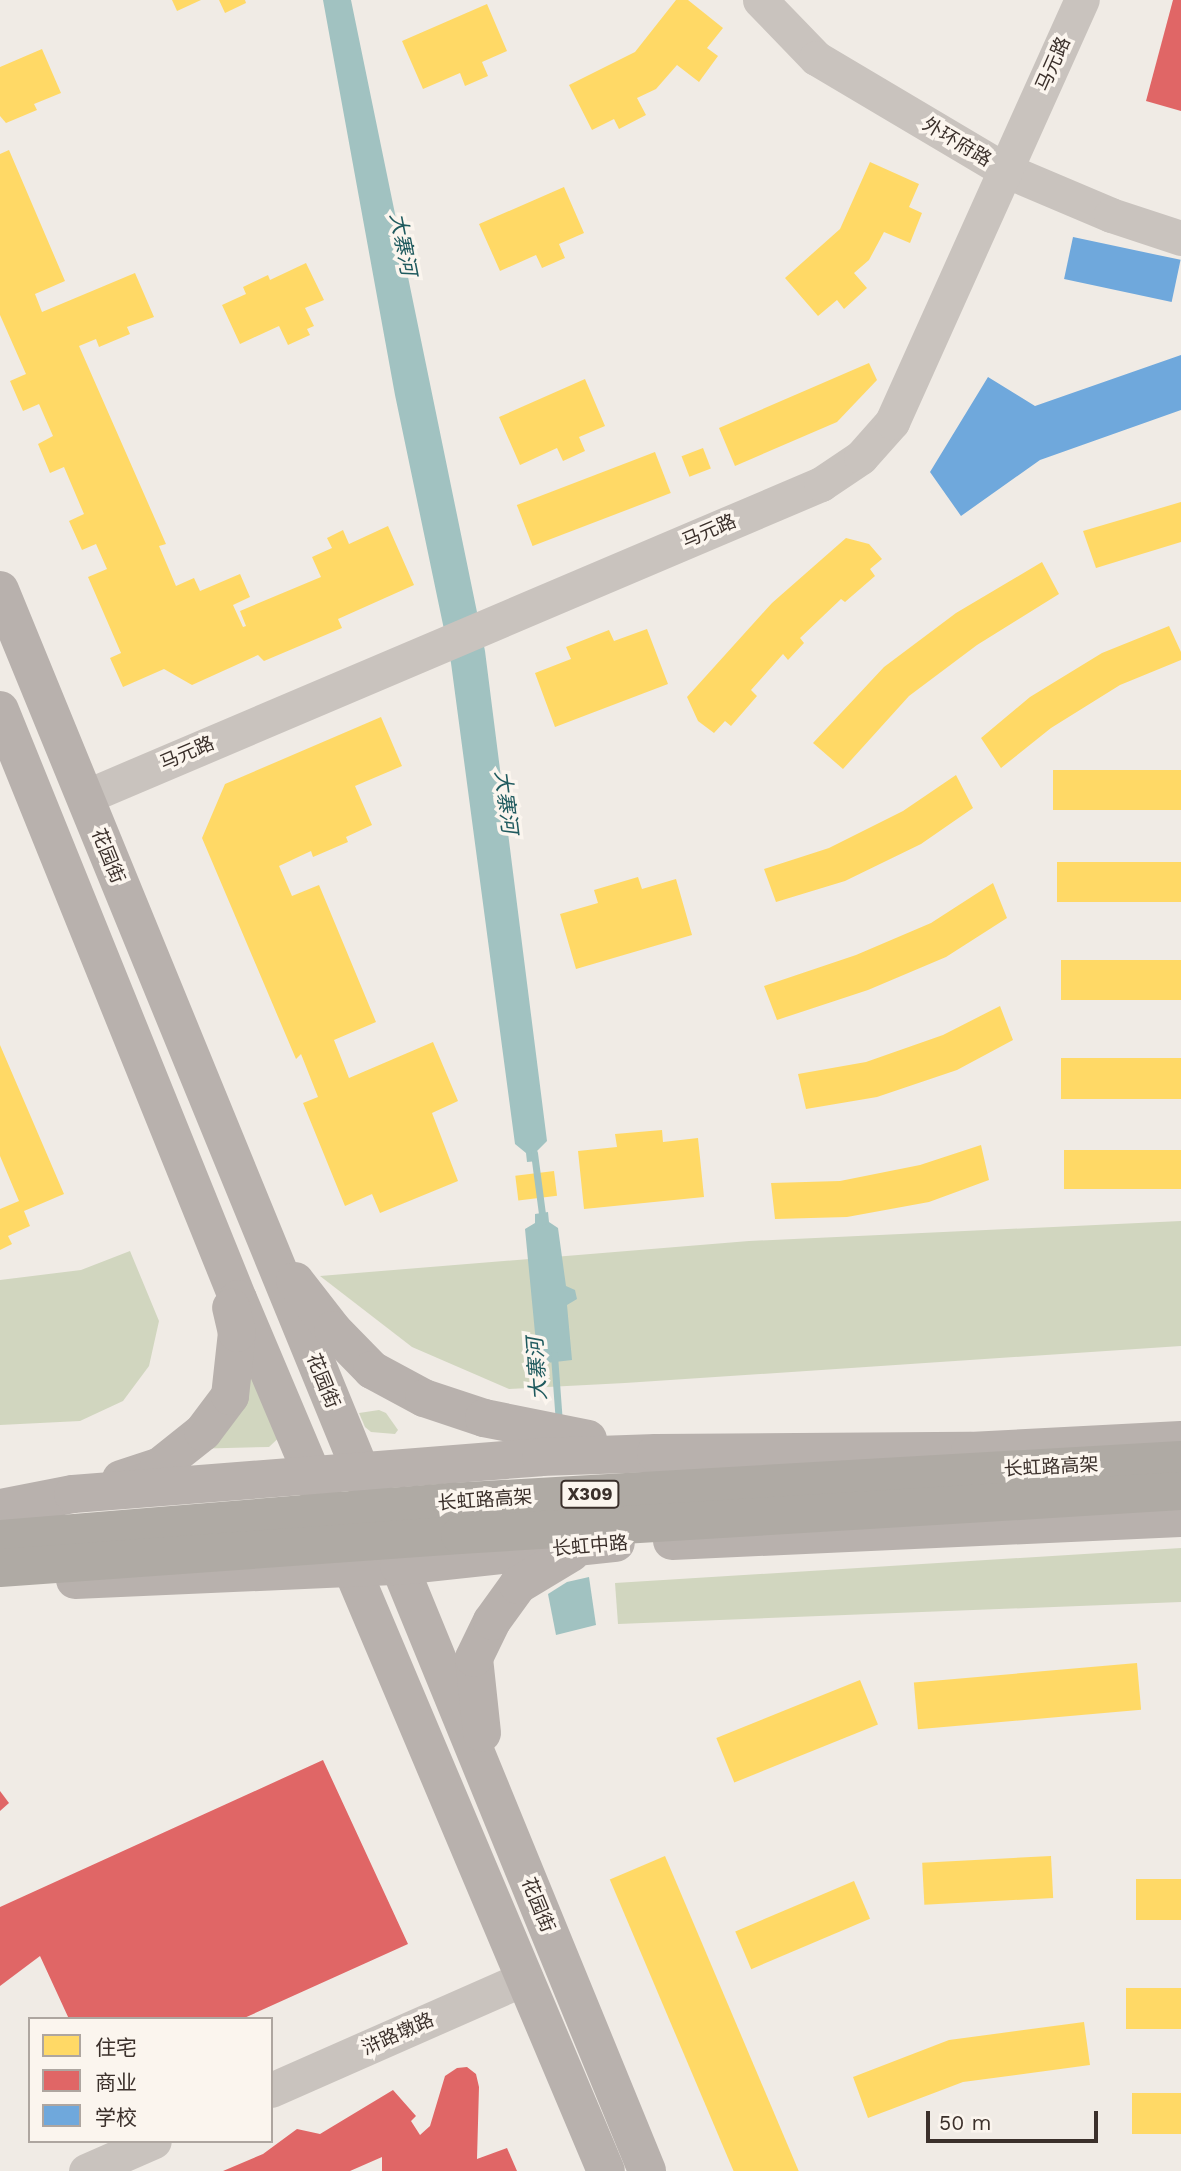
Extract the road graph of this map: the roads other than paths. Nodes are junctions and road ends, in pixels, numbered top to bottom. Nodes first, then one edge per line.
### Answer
1 (760, 0) edge
2 (1082, 0) edge
3 (1005, 170) junction
4 (1181, 238) edge
5 (0, 590) edge
6 (0, 710) edge
7 (85, 797) junction
8 (259, 1227) junction
9 (215, 1241) junction
10 (1181, 1418) edge
11 (1181, 1440) edge
12 (538, 1444) junction
13 (656, 1453) junction
14 (1181, 1460) edge
15 (360, 1471) junction
16 (312, 1475) junction
17 (222, 1482) junction
18 (1181, 1491) edge
19 (73, 1494) junction
20 (0, 1507) edge
21 (1181, 1518) edge
22 (0, 1539) edge
23 (569, 1551) junction
24 (399, 1566) junction
25 (0, 1568) edge
26 (352, 1569) junction
27 (231, 1574) junction
28 (0, 1585) edge
29 (486, 1777) junction
30 (525, 1978) junction
31 (273, 2089) edge
32 (149, 2143) edge
33 (86, 2171) edge
34 (606, 2171) edge
35 (647, 2171) edge

1 - 3 street, 外环府路
2 - 3 street, 马元路
3 - 4 street, 外环府路
3 - 7 street, 马元路
5 - 7 main road, 花园街
6 - 9 main road, 花园街
7 - 8 main road, 花园街
8 - 12 main road
8 - 15 main road, 花园街
9 - 16 main road, 花园街
9 - 19 main road
10 - 13 main road
11 - 13 main road
12 - 13 main road
12 - 15 main road
14 - 22 highway, 长虹路高架 / X309
15 - 16 main road
15 - 24 main road, 花园街
16 - 17 main road
16 - 26 main road, 花园街
17 - 19 main road
17 - 27 main road
18 - 25 highway, 长虹路高架 / X309
19 - 20 main road
21 - 23 main road, 长虹中路
23 - 24 main road, 长虹中路
23 - 29 main road
24 - 26 main road, 长虹中路
24 - 29 main road, 花园街
26 - 27 main road, 长虹中路
26 - 30 main road, 花园街
27 - 28 main road, 长虹中路
29 - 35 main road, 花园街
30 - 31 street, 浒路墩路
30 - 34 main road, 花园街
32 - 33 street

